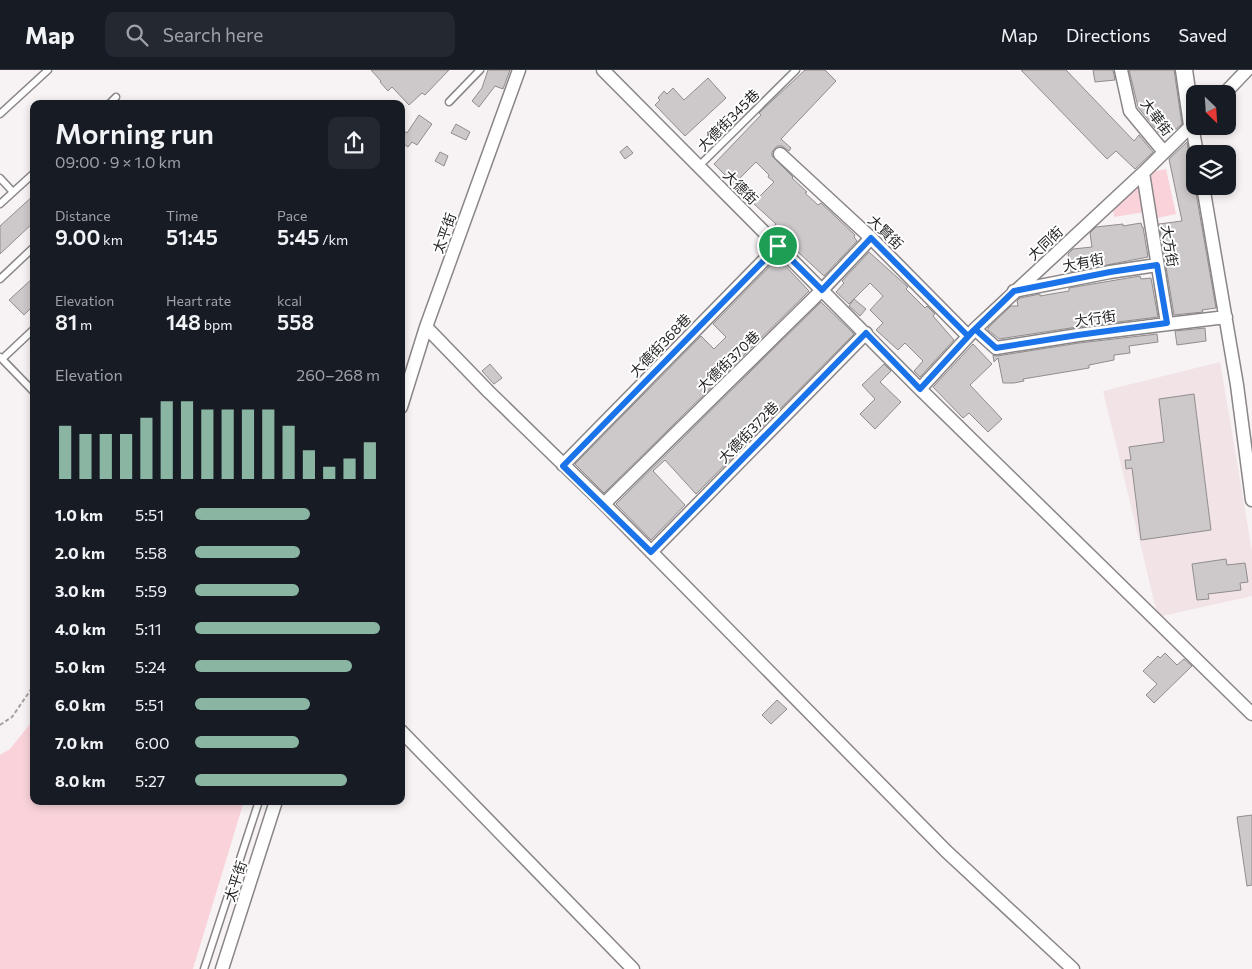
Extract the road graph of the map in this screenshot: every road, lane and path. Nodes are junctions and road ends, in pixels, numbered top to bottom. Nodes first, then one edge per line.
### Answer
1 (48, 70) edge
2 (480, 70) edge
3 (519, 70) edge
4 (602, 70) edge
5 (796, 70) edge
6 (1121, 70) edge
7 (1184, 70) edge
8 (1248, 70) edge
9 (1187, 85) edge
10 (1233, 85) edge
11 (116, 97) dead end
12 (113, 100) edge
13 (449, 102) dead end
14 (0, 114) edge
15 (1186, 131) edge
16 (1164, 152) junction
17 (780, 154) dead end
18 (700, 166) junction
19 (1143, 173) junction
20 (30, 177) edge
21 (0, 178) edge
22 (13, 192) junction
23 (1205, 195) edge
24 (0, 204) edge
25 (871, 238) junction
26 (778, 246) junction
27 (30, 251) edge
28 (1157, 265) junction
29 (0, 279) edge
30 (822, 290) junction
31 (1014, 291) junction
32 (1226, 317) junction
33 (1167, 323) junction
34 (426, 327) junction
35 (971, 332) junction
36 (30, 333) edge
37 (866, 333) junction
38 (1, 358) edge
39 (30, 388) edge
40 (920, 389) junction
41 (405, 394) edge
42 (563, 466) junction
43 (1252, 500) edge
44 (604, 504) junction
45 (651, 552) junction
46 (30, 691) edge
47 (1252, 714) edge
48 (0, 725) edge
49 (405, 736) edge
50 (258, 805) edge
51 (275, 805) edge
52 (204, 969) edge
53 (222, 969) edge
54 (633, 969) edge
55 (1073, 969) edge

1 - 14 lane
2 - 13 lane
3 - 34 street, 太平街
4 - 18 street, 大德街
5 - 18 lane, 大德街345巷
6 - 16 street, 大華街
7 - 9 street
8 - 10 street
11 - 12 lane
15 - 16 street, 大同街
16 - 19 street, 大同街
17 - 25 street, 大賢街
18 - 26 street, 大德街
19 - 28 street, 大方街
19 - 31 street, 大同街
20 - 22 lane
21 - 22 lane
22 - 24 lane
23 - 32 street
25 - 30 street, 大德街370巷
25 - 35 street, 大賢街
26 - 30 street, 大德街
26 - 42 street, 大德街368巷
27 - 29 lane
28 - 31 street, 大有街
28 - 33 street, 大方街
30 - 37 street, 大德街
30 - 44 street, 大德街370巷
31 - 35 street, 大同街
32 - 33 street, 大行街
32 - 43 street
33 - 35 street, 大行街
34 - 41 street, 太平街
34 - 42 street
35 - 40 street, 大同街
36 - 38 lane
37 - 40 street, 大德街
37 - 45 street, 大德街372巷
38 - 39 lane
40 - 47 street, 大德街
42 - 44 street
44 - 45 street
45 - 55 street
46 - 48 path
49 - 54 street
50 - 52 lane
51 - 53 street, 太平街

